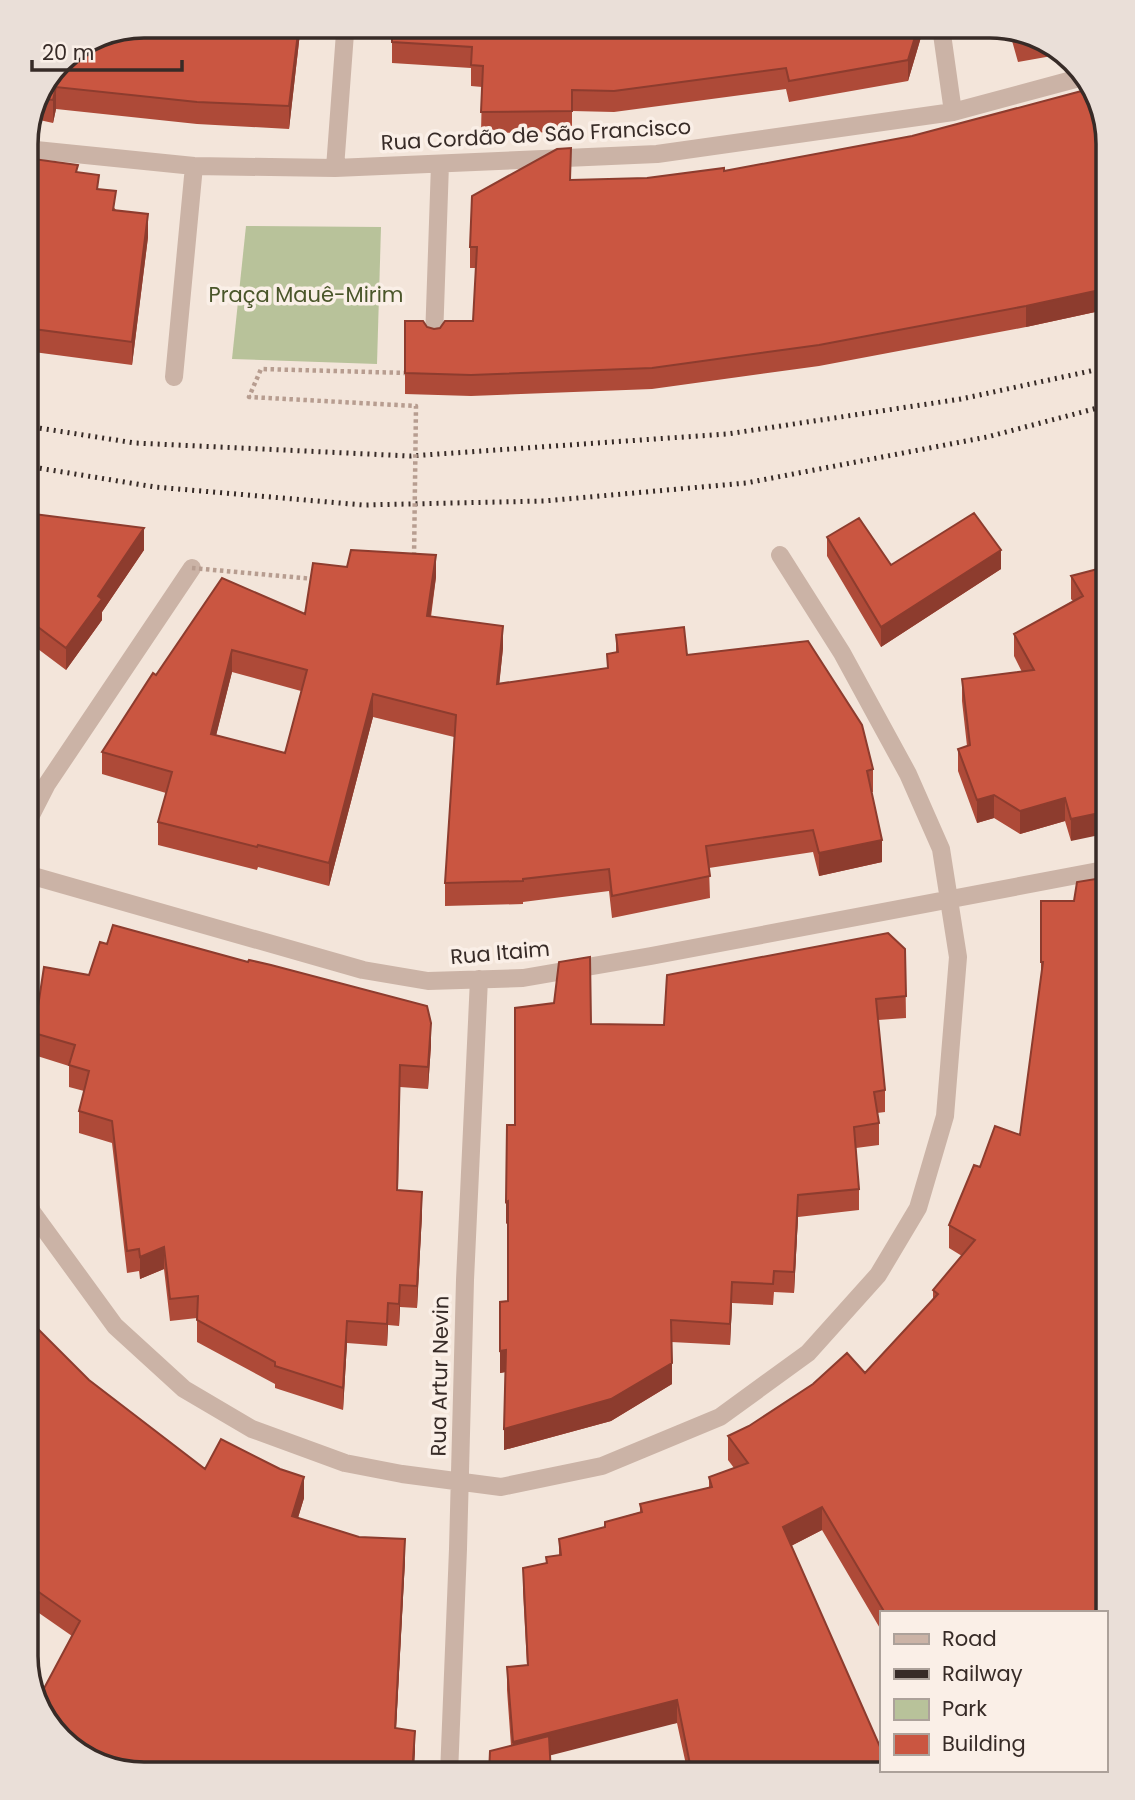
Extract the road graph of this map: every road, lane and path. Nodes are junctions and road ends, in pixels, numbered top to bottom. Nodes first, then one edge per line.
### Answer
1 (345, 38) edge
2 (943, 39) edge
3 (1074, 80) edge
4 (953, 112) junction
5 (39, 150) edge
6 (440, 164) junction
7 (194, 166) junction
8 (335, 169) junction
9 (435, 339) joint
10 (174, 377) dead end
11 (780, 555) dead end
12 (414, 566) edge
13 (192, 568) joint
14 (325, 580) edge
15 (39, 800) edge
16 (1096, 872) edge
17 (39, 878) edge
18 (949, 900) junction
19 (479, 979) junction
20 (38, 1221) edge
21 (460, 1482) junction
22 (449, 1761) edge

1 - 8 street
2 - 4 street
3 - 4 street, Rua Cordão de São Francisco
4 - 6 street, Rua Cordão de São Francisco
5 - 7 street, Rua Cordão de São Francisco
6 - 8 street, Rua Cordão de São Francisco
6 - 9 street
7 - 8 street, Rua Cordão de São Francisco
7 - 10 street
9 - 12 path, bridge
11 - 18 street
13 - 14 path, bridge
13 - 15 street
16 - 18 street, Rua Itaim
17 - 19 street, Rua Itaim
18 - 19 street, Rua Itaim
18 - 21 street
19 - 21 street, Rua Artur Nevin
20 - 21 street
21 - 22 street, Rua Artur Nevin

